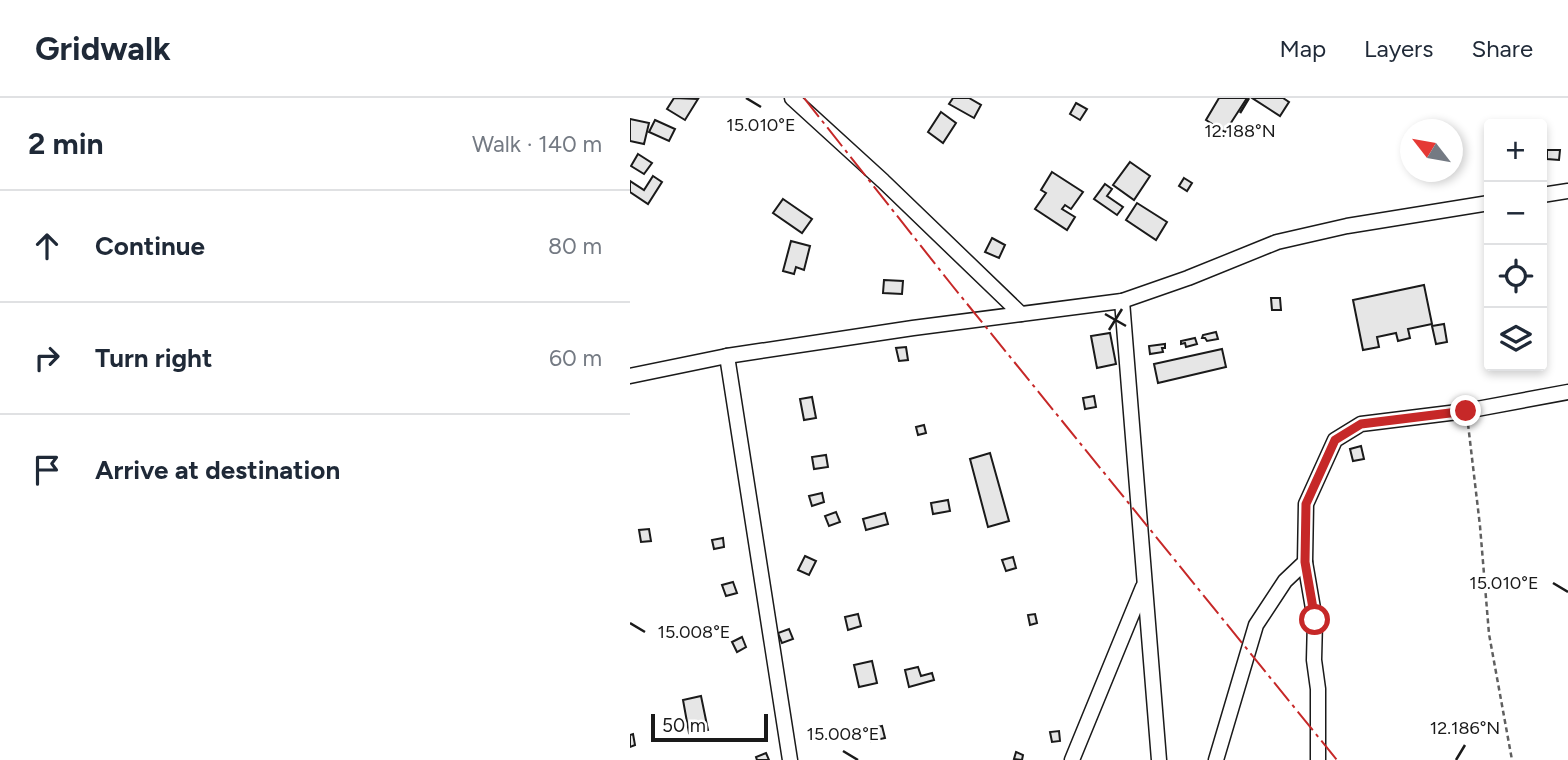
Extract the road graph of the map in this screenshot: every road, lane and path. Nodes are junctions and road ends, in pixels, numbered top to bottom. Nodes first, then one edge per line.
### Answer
1 (792, 98) edge
2 (1568, 191) edge
3 (1547, 194) edge
4 (1484, 204) edge
5 (1122, 301) junction
6 (1021, 314) junction
7 (727, 356) junction
8 (630, 376) edge
9 (1568, 392) edge
10 (1466, 411) junction
11 (1305, 562) junction
12 (1145, 582) junction
13 (790, 760) edge
14 (1072, 760) edge
15 (1159, 760) edge
16 (1216, 760) edge
17 (1318, 760) edge
18 (1512, 760) edge

1 - 6 street
2 - 3 street
4 - 5 street
5 - 6 street
5 - 12 street
6 - 7 street
7 - 8 street
7 - 13 street
9 - 10 street
10 - 11 street
10 - 18 path
11 - 16 street
11 - 17 street
12 - 14 street
12 - 15 street

